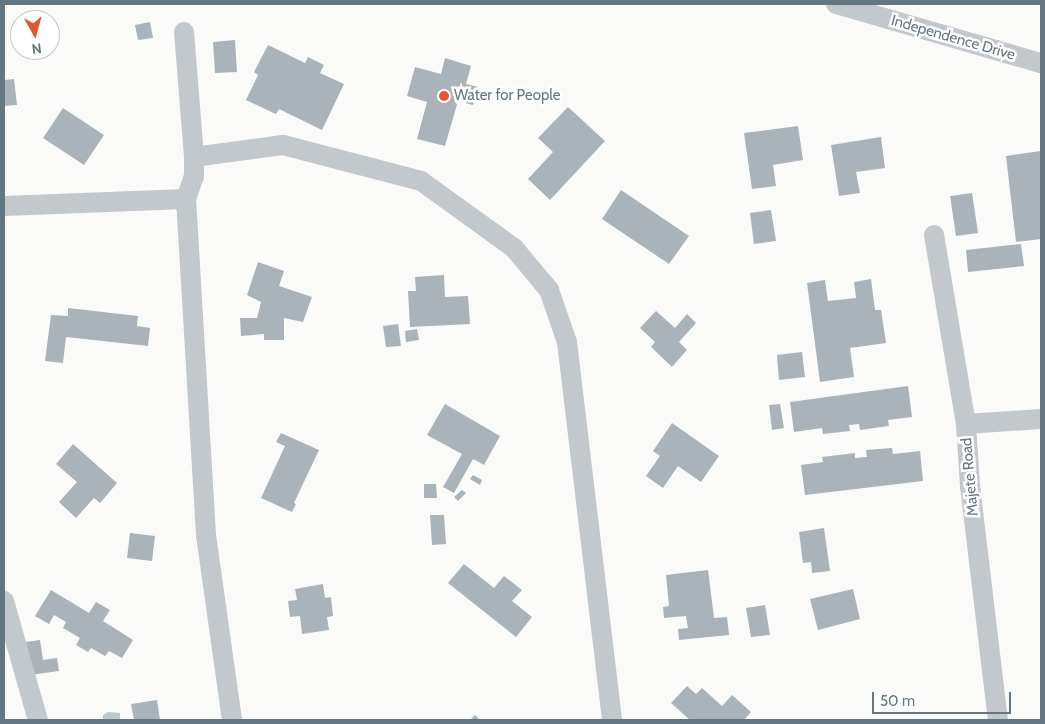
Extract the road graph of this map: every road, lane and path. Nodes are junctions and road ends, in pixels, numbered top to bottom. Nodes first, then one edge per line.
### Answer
1 (836, 4) edge
2 (184, 32) dead end
3 (1041, 63) edge
4 (194, 156) junction
5 (186, 199) junction
6 (4, 206) edge
7 (934, 236) dead end
8 (1041, 419) edge
9 (966, 424) junction
10 (4, 601) edge
11 (38, 720) edge
12 (232, 720) edge
13 (612, 720) edge
14 (998, 720) edge

1 - 3 street, Independence Drive
2 - 4 street
4 - 5 street
4 - 13 street
5 - 6 street
5 - 12 street
7 - 9 street, Majete Road
8 - 9 street
9 - 14 street, Majete Road
10 - 11 street

